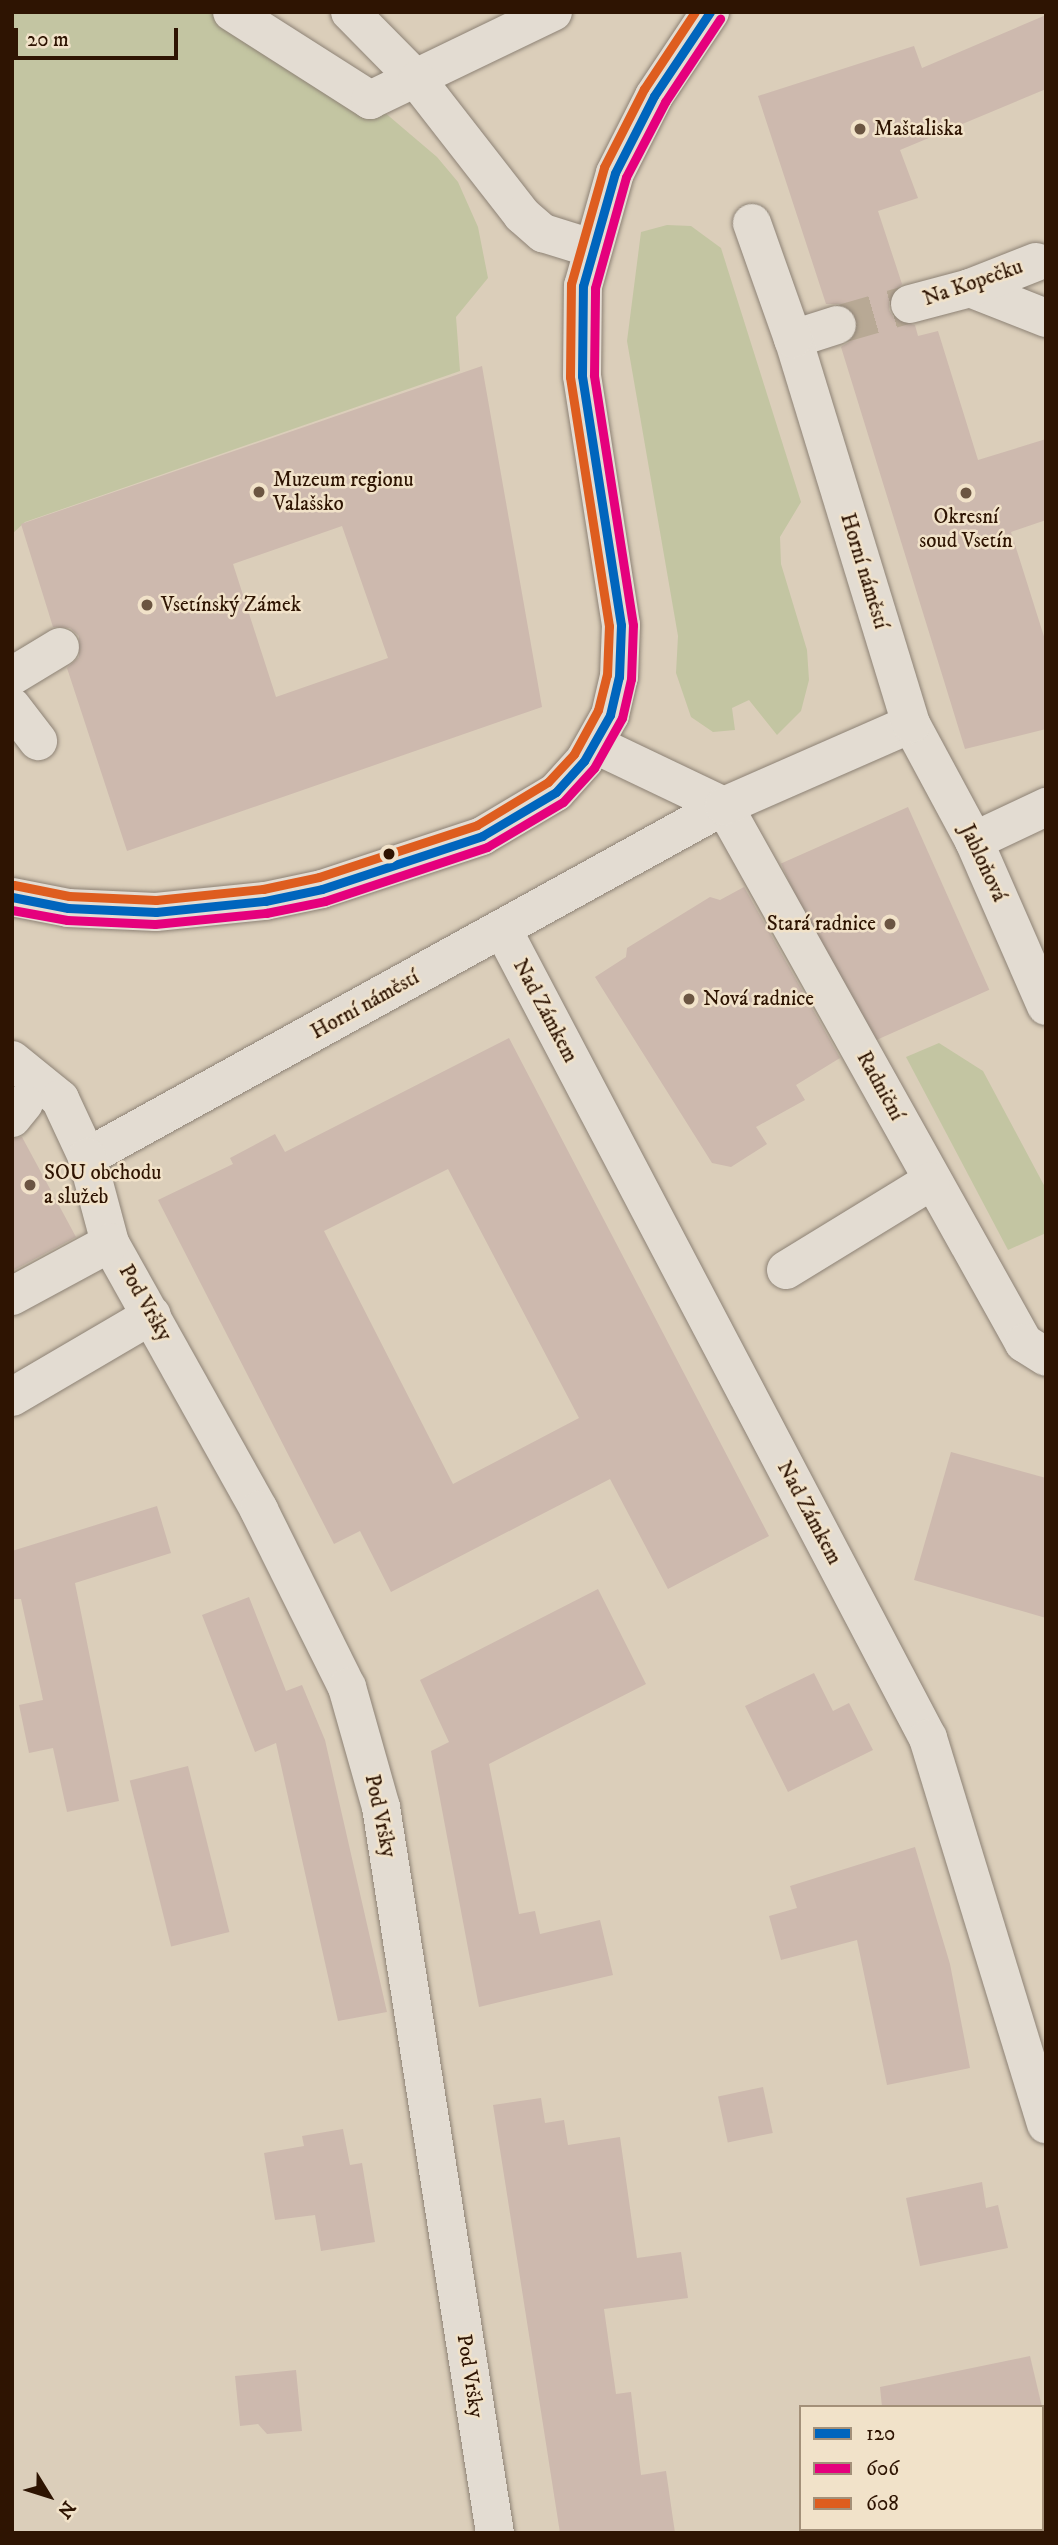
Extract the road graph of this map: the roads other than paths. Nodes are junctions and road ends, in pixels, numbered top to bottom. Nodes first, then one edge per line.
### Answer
1 (232, 12) edge
2 (350, 12) edge
3 (553, 12) edge
4 (710, 12) edge
5 (417, 80) junction
6 (752, 223) dead end
7 (591, 248) junction
8 (1036, 262) dead end
9 (970, 288) junction
10 (911, 304) tunnel mouth
11 (1046, 317) edge
12 (837, 326) tunnel mouth
13 (793, 339) junction
14 (60, 647) dead end
15 (12, 676) edge
16 (12, 707) edge
17 (911, 724) junction
18 (38, 741) dead end
19 (596, 745) junction
20 (724, 806) junction
21 (1046, 807) edge
22 (974, 841) junction
23 (12, 897) edge
24 (503, 930) junction
25 (1046, 1006) edge
26 (21, 1090) edge
27 (87, 1157) junction
28 (931, 1181) junction
29 (110, 1243) junction
30 (786, 1270) dead end
31 (12, 1296) edge
32 (152, 1315) junction
33 (1046, 1357) edge
34 (12, 1397) edge
35 (1046, 2124) edge
36 (495, 2533) edge

1 - 5 street
2 - 5 street
3 - 5 street
4 - 7 street
5 - 7 street
6 - 13 street, Horní náměstí
7 - 19 street
8 - 9 street, Na Kopečku
9 - 10 street, Na Kopečku
9 - 11 street
12 - 13 street
13 - 17 street, Horní náměstí
14 - 15 street
16 - 18 street
17 - 20 street, Horní náměstí
17 - 22 street, Jabloňová
19 - 20 street
19 - 23 street
20 - 24 street, Horní náměstí
20 - 28 street, Radniční
21 - 22 street
22 - 25 street, Jabloňová
24 - 27 street, Horní náměstí
24 - 35 street, Nad Zámkem
26 - 27 street
27 - 29 street, Pod Vršky
28 - 30 street
28 - 33 street, Radniční
29 - 31 street
29 - 32 street, Pod Vršky
32 - 34 street
32 - 36 street, Pod Vršky

